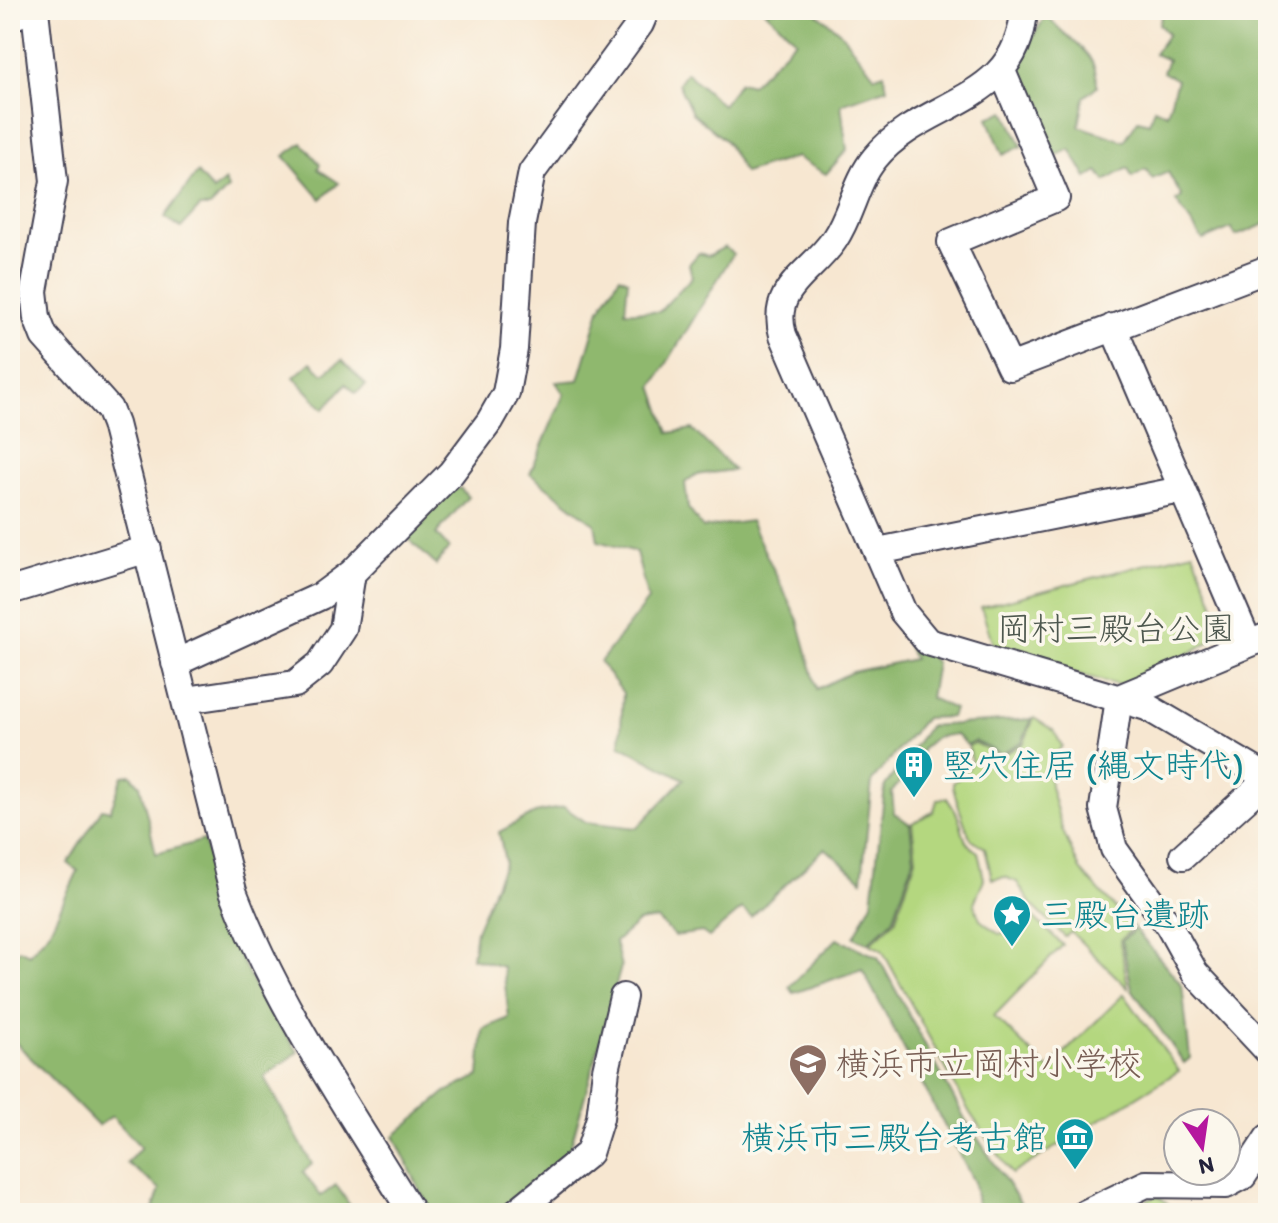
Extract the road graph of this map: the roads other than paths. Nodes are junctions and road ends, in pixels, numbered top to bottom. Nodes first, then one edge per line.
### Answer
1 (27, 10) edge
2 (35, 10) edge
3 (646, 10) edge
4 (1024, 10) edge
5 (10, 18) edge
6 (1002, 71) junction
7 (1268, 269) edge
8 (1113, 327) junction
9 (1181, 490) junction
10 (148, 549) junction
11 (878, 551) junction
12 (352, 573) junction
13 (10, 591) edge
14 (1258, 639) edge
15 (175, 663) junction
16 (1119, 698) junction
17 (186, 700) junction
18 (1268, 779) edge
19 (1183, 856) dead end
20 (623, 997) dead end
21 (1268, 1051) edge
22 (1268, 1138) edge
23 (412, 1213) edge
24 (515, 1213) edge
25 (1086, 1213) edge

1 - 5 street
2 - 10 street
3 - 12 street
4 - 6 street
6 - 8 street
6 - 11 street
7 - 8 street
8 - 9 street
9 - 11 street
9 - 14 street
10 - 13 street
10 - 15 street
11 - 16 street
12 - 15 street
12 - 17 street
14 - 16 street
15 - 17 street
16 - 18 street
16 - 21 street
17 - 23 street
18 - 19 street
20 - 24 street
22 - 25 street

